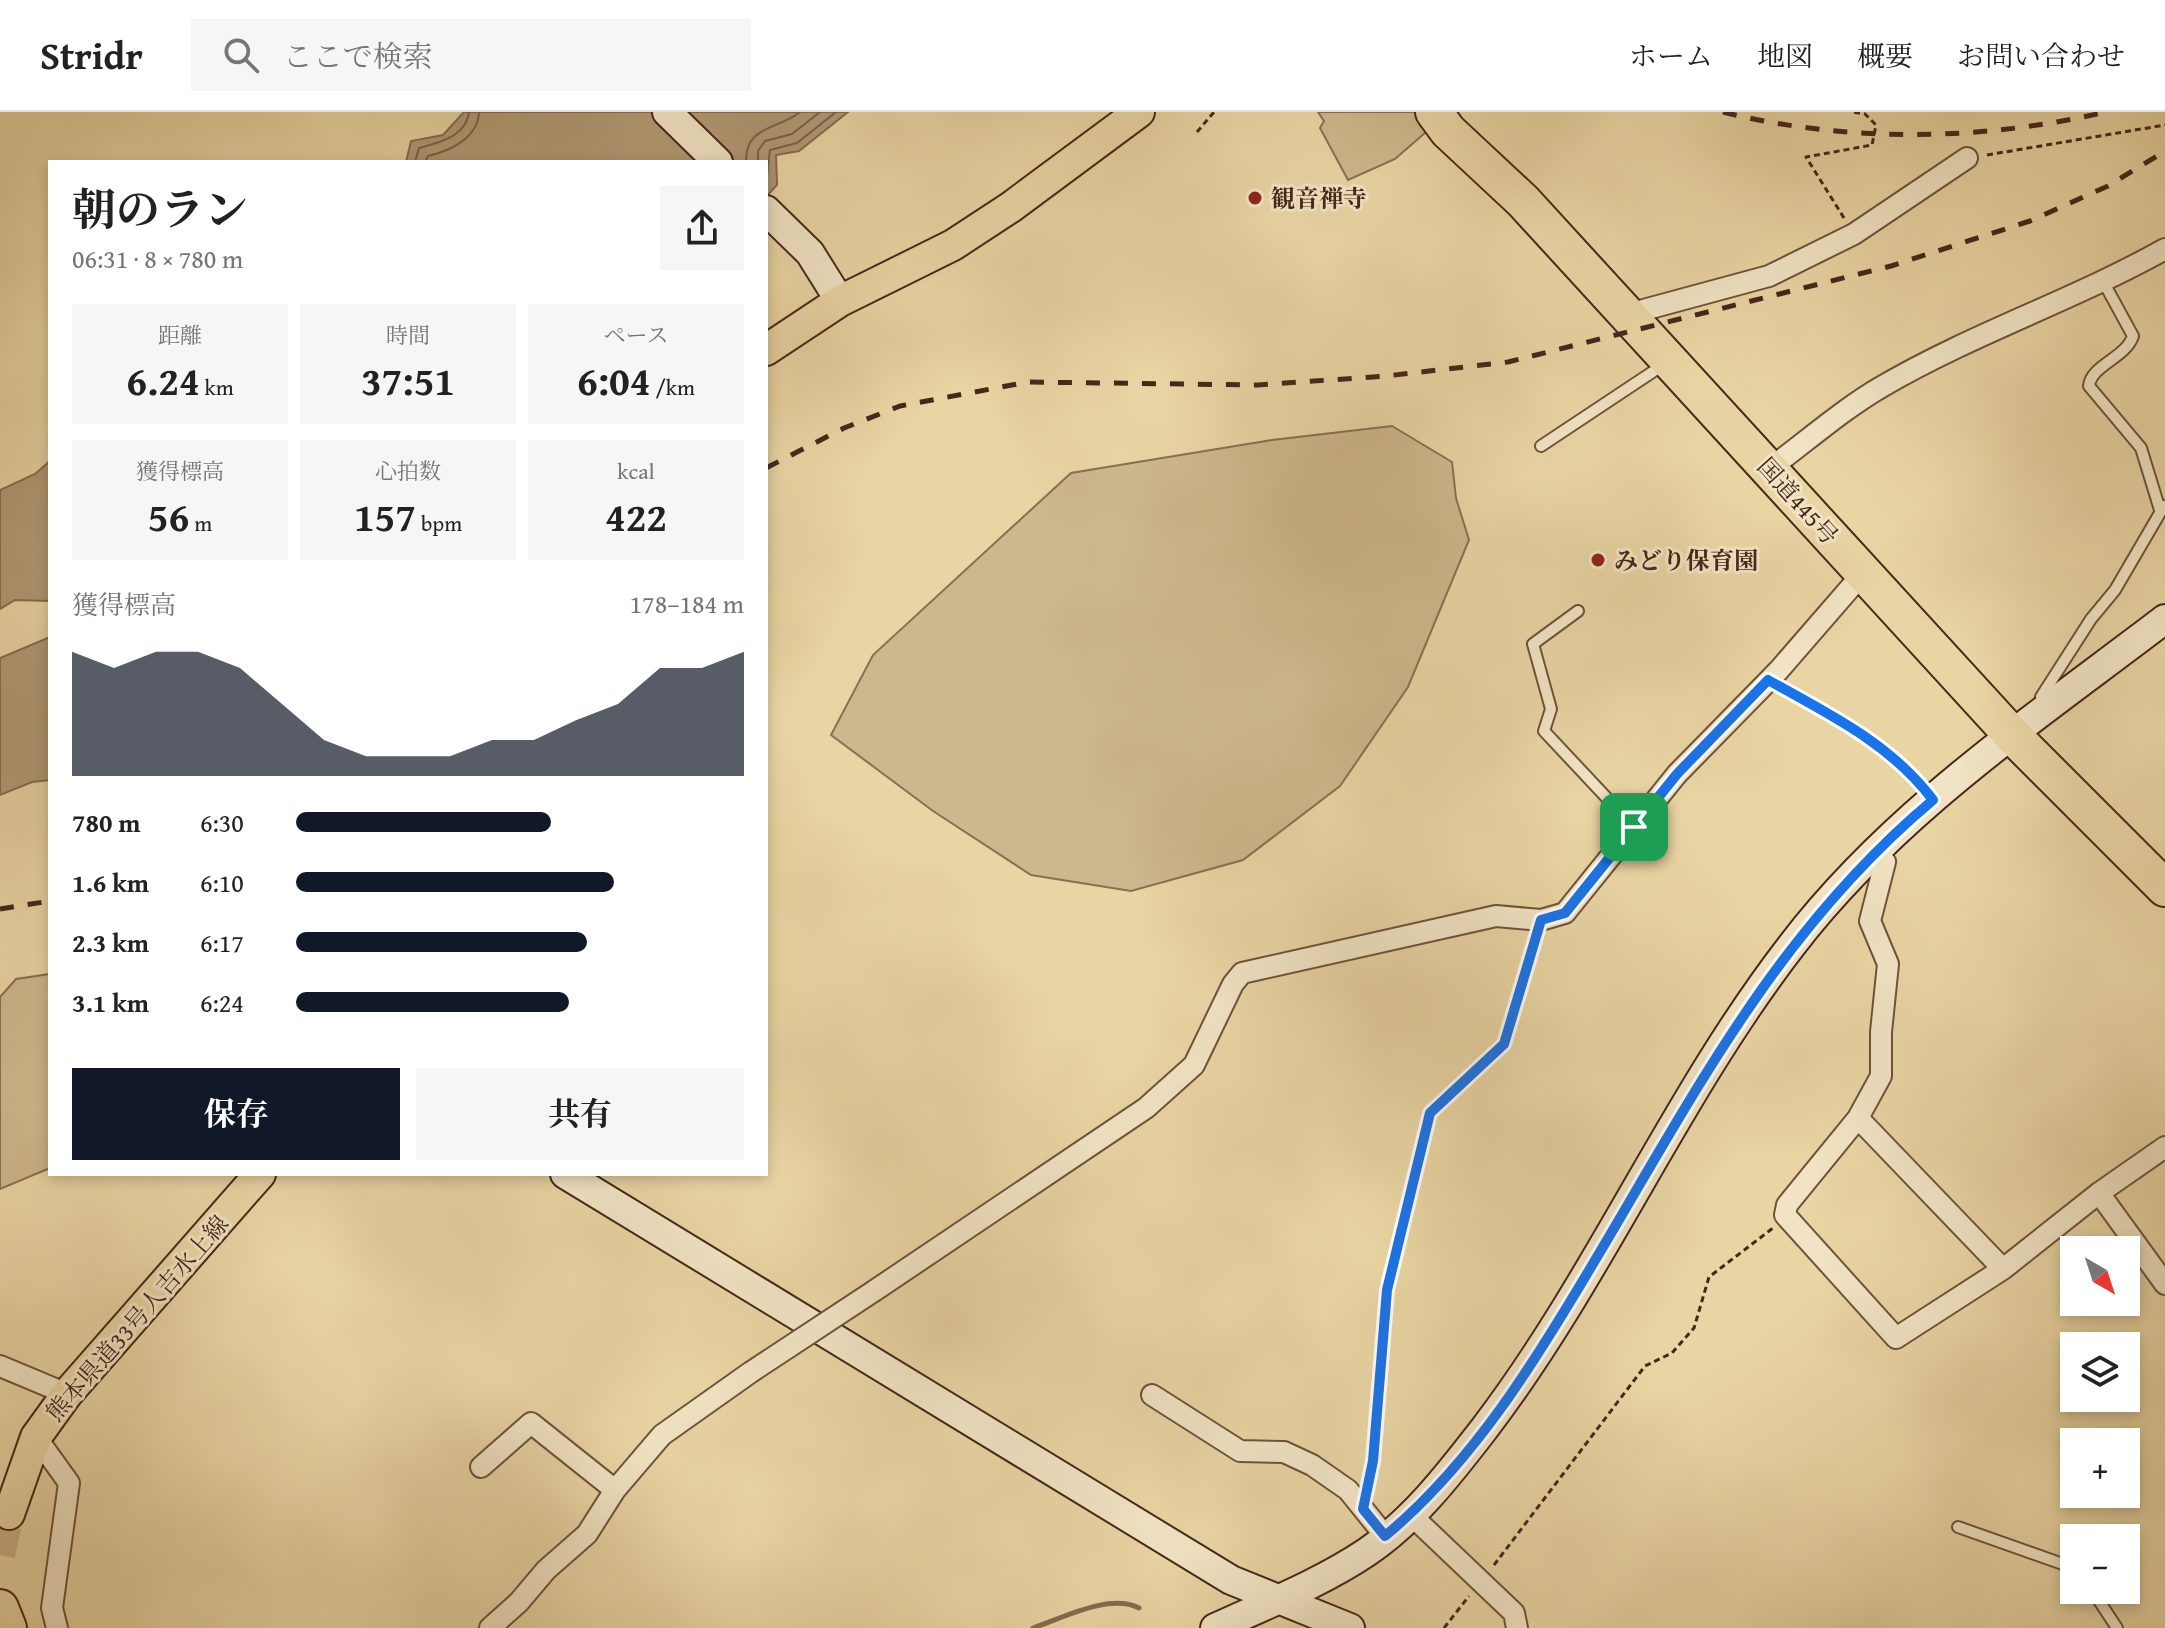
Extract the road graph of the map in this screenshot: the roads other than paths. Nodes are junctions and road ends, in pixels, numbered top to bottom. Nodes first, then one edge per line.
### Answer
1 (667, 112) edge
2 (1139, 112) edge
3 (1434, 112) edge
4 (1967, 158) road end
5 (716, 160) edge
6 (768, 212) edge
7 (2165, 249) edge
8 (2104, 283) junction
9 (840, 301) junction
10 (1625, 315) junction
11 (768, 349) edge
12 (1670, 361) junction
13 (1541, 446) dead end
14 (1769, 469) junction
15 (2162, 507) edge
16 (1864, 572) junction
17 (1578, 611) dead end
18 (2165, 619) edge
19 (2022, 728) junction
20 (1634, 827) junction
21 (1872, 852) junction
22 (2165, 888) edge
23 (1541, 920) junction
24 (1858, 1118) junction
25 (2165, 1147) edge
26 (258, 1176) edge
27 (568, 1176) edge
28 (2099, 1193) junction
29 (2003, 1269) junction
30 (2165, 1283) edge
31 (0, 1366) edge
32 (67, 1394) junction
33 (1152, 1395) dead end
34 (36, 1437) junction
35 (481, 1467) dead end
36 (615, 1490) junction
37 (1363, 1509) junction
38 (9, 1514) tunnel mouth
39 (1411, 1515) junction
40 (1958, 1527) dead end
41 (1385, 1536) junction
42 (2060, 1563) edge
43 (1281, 1598) junction
44 (2101, 1604) edge
45 (0, 1608) edge
46 (496, 1626) edge
47 (8, 1628) edge
48 (57, 1628) edge
49 (1215, 1628) edge
50 (1350, 1628) edge
51 (1517, 1628) edge
52 (2117, 1628) edge

1 - 5 street
2 - 9 main road
3 - 10 highway, 国道445号
4 - 10 street
6 - 9 street
7 - 8 street
8 - 14 street
8 - 15 lane
9 - 11 main road
10 - 12 highway, 国道445号
12 - 13 lane
12 - 14 highway, 国道445号
14 - 16 highway, 国道445号
15 - 19 lane
16 - 19 highway, 国道445号
16 - 20 street
17 - 20 lane
18 - 19 street
19 - 21 street
19 - 22 highway, 国道445号
20 - 23 street
21 - 24 street
21 - 39 street
23 - 36 street, bridge
23 - 37 lane
24 - 29 street
24 - 29 street
25 - 28 street
26 - 32 main road, 熊本県道33号人吉水上線
27 - 43 street
28 - 29 street
28 - 30 street
31 - 32 street
32 - 34 main road, 熊本県道33号人吉水上線
33 - 37 street
34 - 38 main road, 熊本県道33号人吉水上線
34 - 48 street
35 - 36 street
36 - 46 street
37 - 41 street
39 - 41 street
39 - 51 street
40 - 42 lane
41 - 43 street
43 - 49 street
43 - 50 street
44 - 52 lane
45 - 47 highway

